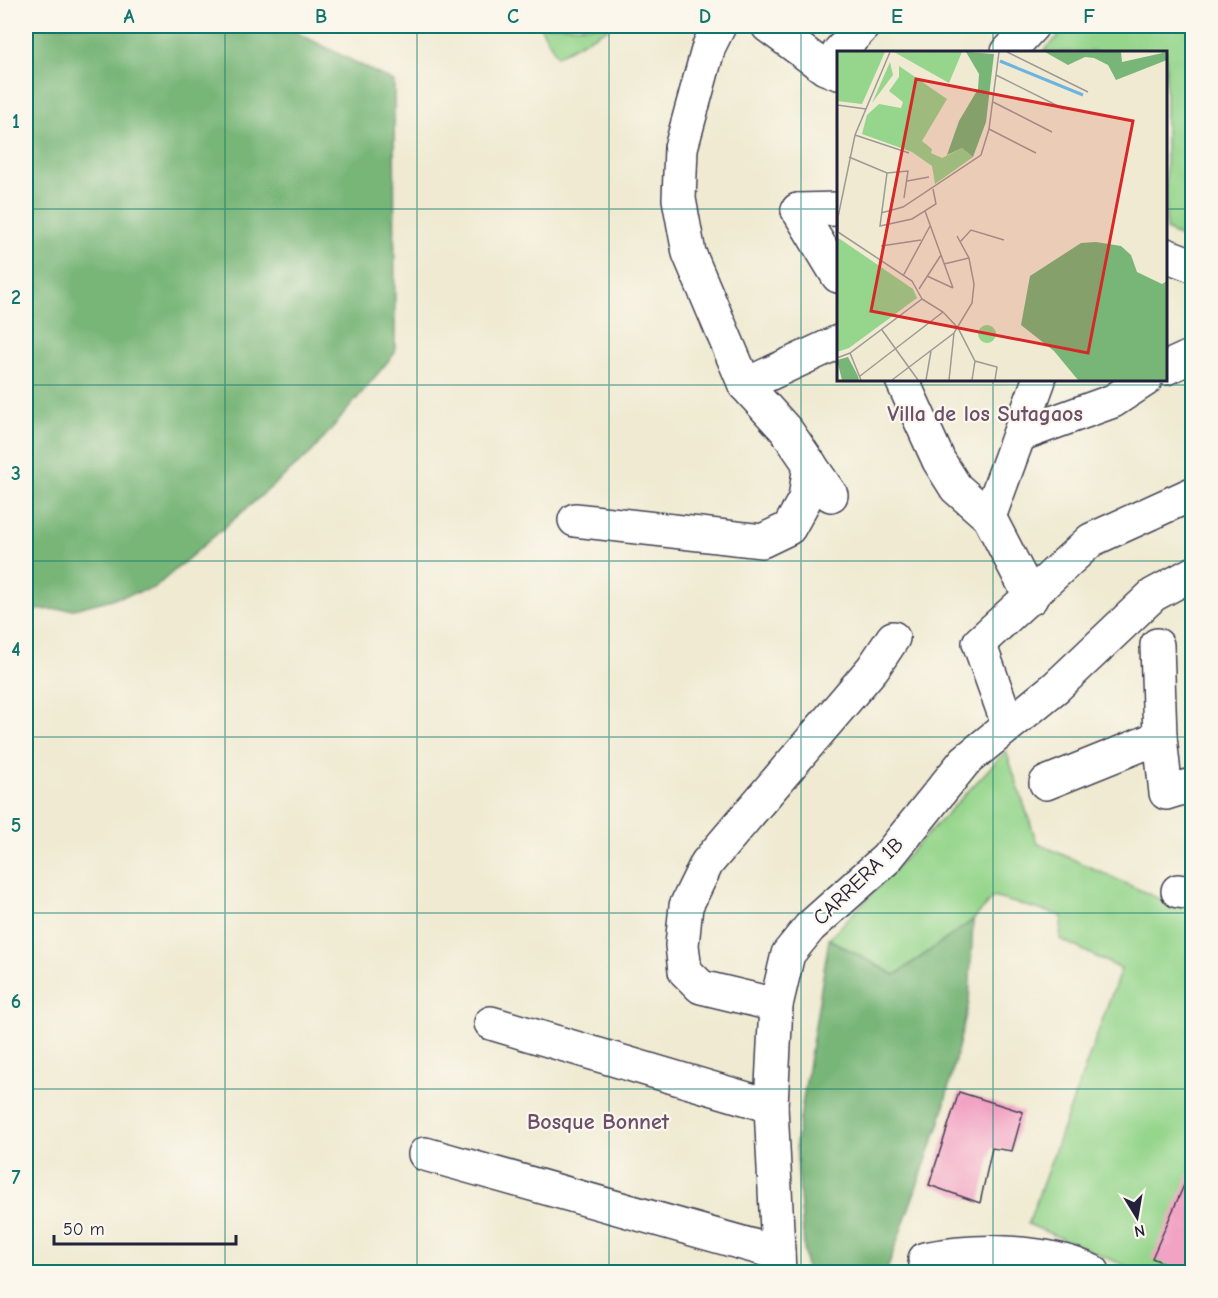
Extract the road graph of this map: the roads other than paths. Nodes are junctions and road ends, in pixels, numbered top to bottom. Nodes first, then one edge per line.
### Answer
1 (719, 26) edge
2 (768, 26) edge
3 (863, 26) edge
4 (1032, 26) edge
5 (844, 51) edge
6 (1009, 51) edge
7 (835, 62) edge
8 (837, 209) edge
9 (1167, 255) edge
10 (1192, 265) edge
11 (837, 274) edge
12 (837, 342) edge
13 (1192, 356) edge
14 (1167, 368) edge
15 (902, 381) edge
16 (1039, 381) edge
17 (1143, 381) edge
18 (745, 385) junction
19 (1019, 435) junction
20 (810, 464) junction
21 (1192, 494) edge
22 (831, 495) dead end
23 (989, 517) junction
24 (575, 520) dead end
25 (1192, 574) edge
26 (1031, 598) junction
27 (893, 638) dead end
28 (1157, 645) dead end
29 (1008, 723) junction
30 (1160, 737) junction
31 (1046, 783) dead end
32 (1179, 789) edge
33 (776, 1005) junction
34 (491, 1023) dead end
35 (771, 1106) junction
36 (425, 1154) dead end
37 (926, 1258) dead end
38 (778, 1263) edge
39 (1093, 1272) edge

1 - 18 street
2 - 7 street
3 - 5 street
4 - 6 street
8 - 11 street
9 - 10 street
12 - 18 street
13 - 14 street
15 - 23 street
16 - 19 street
17 - 19 street
18 - 20 street
19 - 23 street
20 - 22 street
20 - 24 street
21 - 26 street
23 - 26 street
25 - 29 street, CARRERA 1B
26 - 29 street
27 - 33 street
28 - 30 street
29 - 33 street, CARRERA 1B
30 - 31 street
30 - 32 street
33 - 35 street, CARRERA 1B
34 - 35 street
35 - 38 street, CARRERA 1B
36 - 38 street
37 - 39 street

